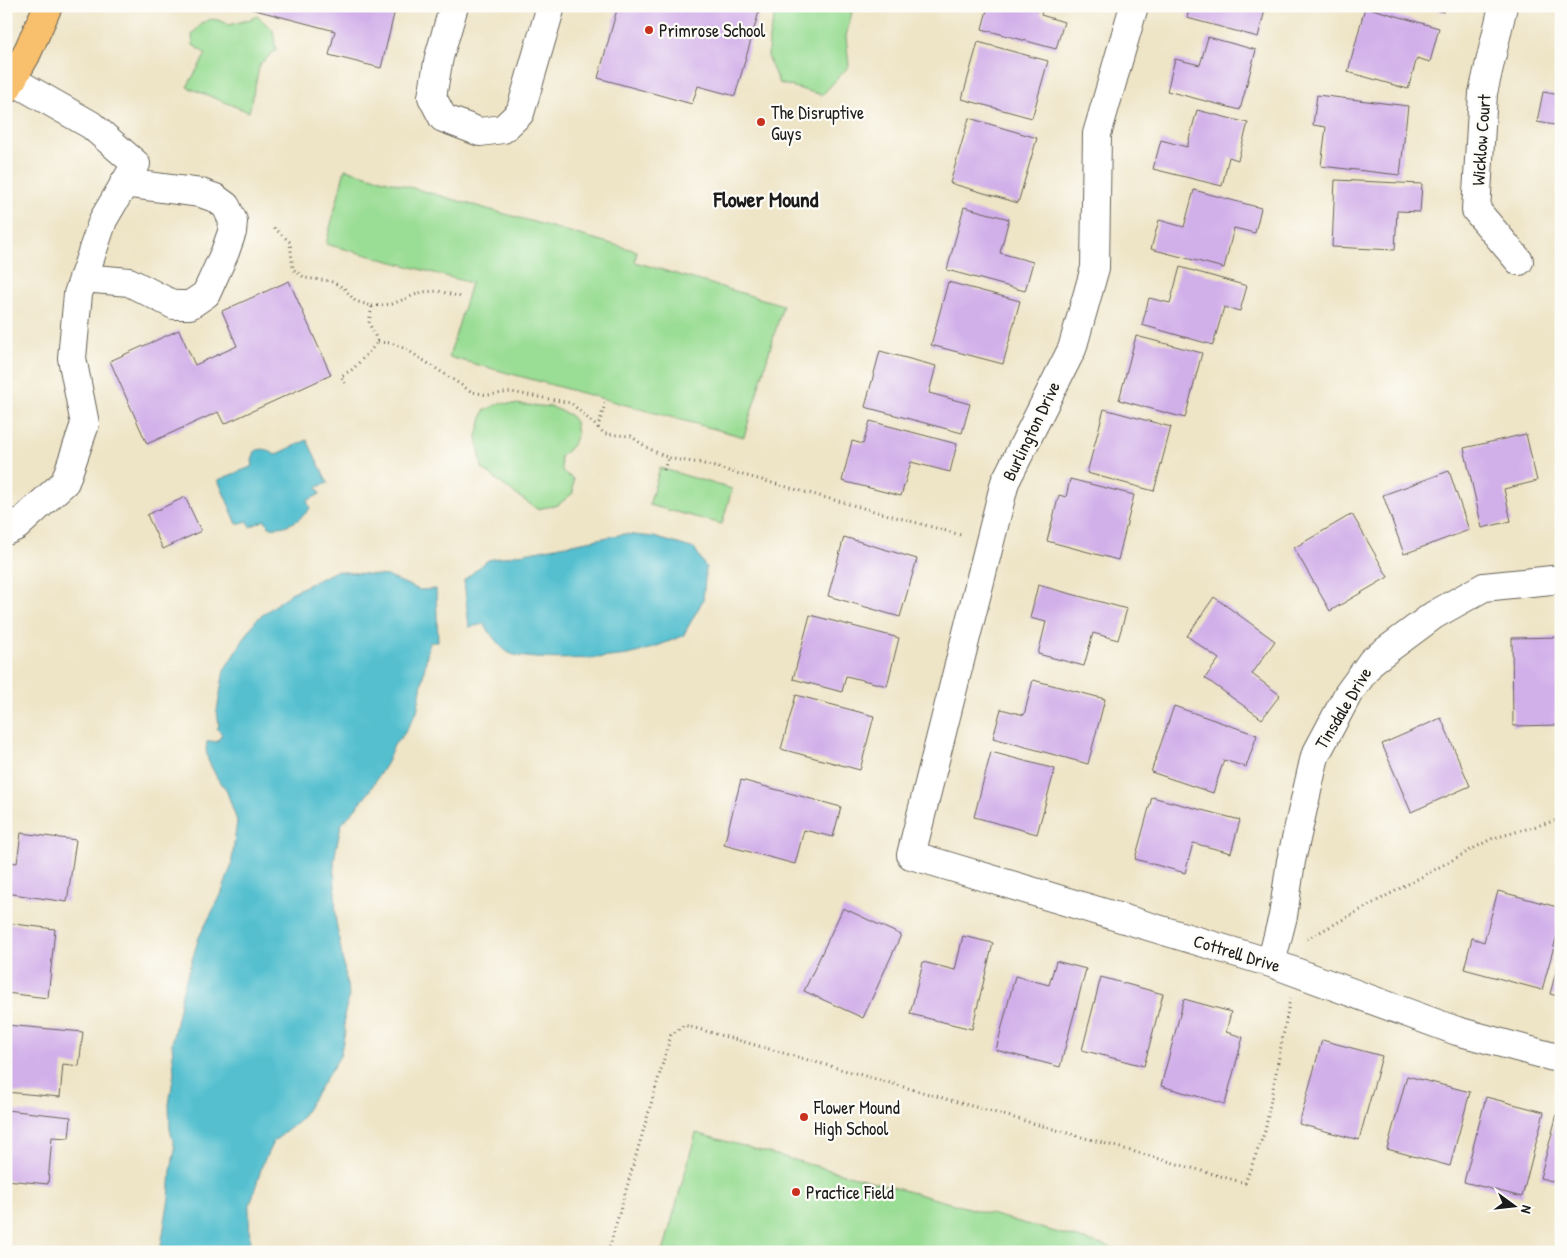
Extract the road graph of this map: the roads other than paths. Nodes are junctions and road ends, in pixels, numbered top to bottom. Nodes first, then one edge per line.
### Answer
1 (48, 6) edge
2 (454, 6) edge
3 (551, 6) edge
4 (1134, 6) edge
5 (1503, 6) edge
6 (9, 85) edge
7 (124, 183) junction
8 (1519, 260) dead end
9 (83, 278) junction
10 (6, 531) edge
11 (1561, 579) edge
12 (911, 855) joint
13 (1283, 967) junction
14 (1561, 1060) edge

1 - 6 main road
2 - 3 street
4 - 12 street, Burlington Drive
5 - 8 street, Wicklow Court
6 - 7 street
7 - 9 street
7 - 9 street
9 - 10 street
11 - 13 street, Tinsdale Drive
12 - 13 street, Cottrell Drive
13 - 14 street, Cottrell Drive

